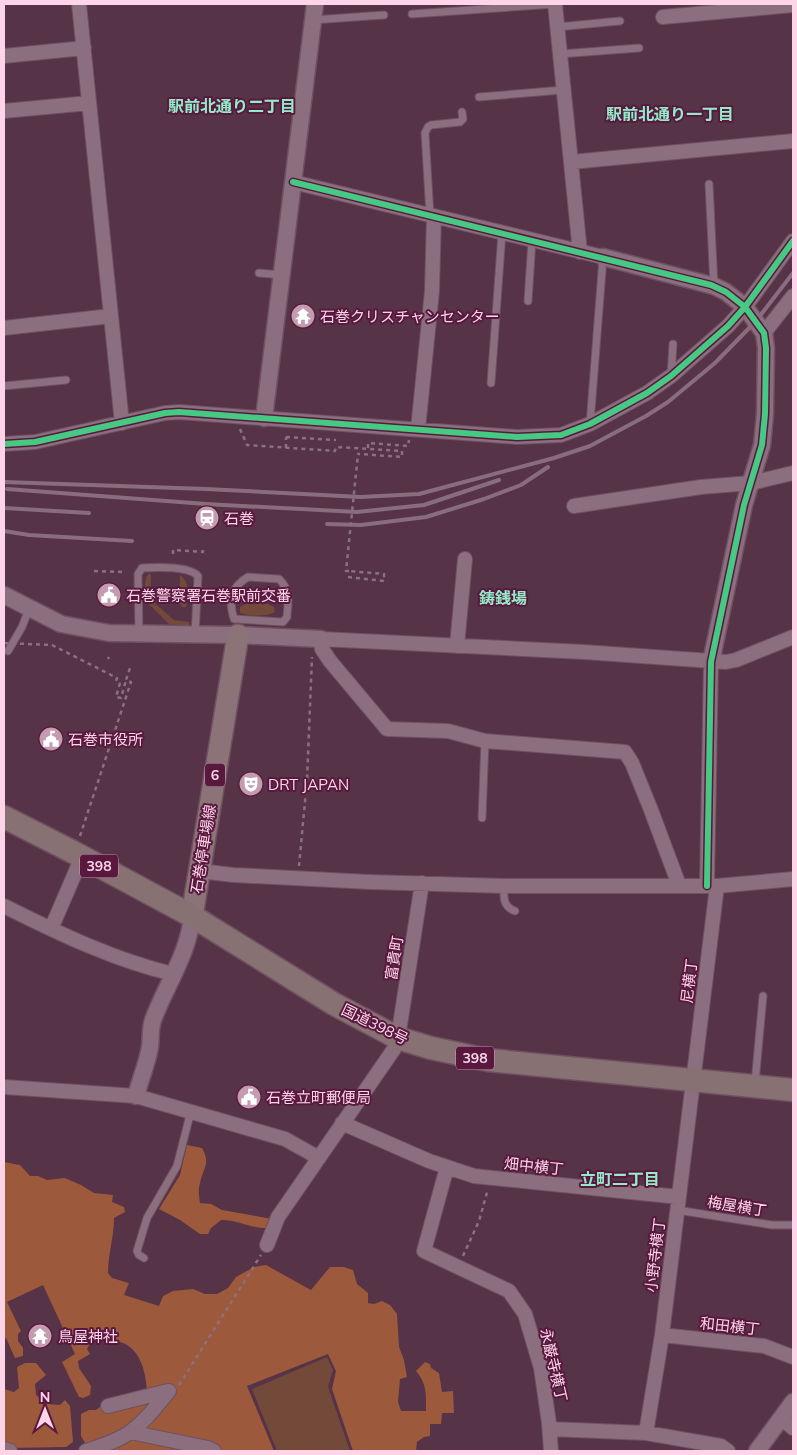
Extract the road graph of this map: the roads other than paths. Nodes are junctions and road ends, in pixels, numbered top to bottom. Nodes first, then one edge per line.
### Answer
1 (79, 4) edge
2 (555, 4) edge
3 (793, 6) edge
4 (314, 12) edge
5 (412, 14) dead end
6 (384, 15) dead end
7 (663, 17) dead end
8 (620, 21) dead end
9 (557, 27) junction
10 (84, 48) junction
11 (639, 48) dead end
12 (560, 54) junction
13 (4, 56) edge
14 (564, 90) junction
15 (479, 97) dead end
16 (89, 103) junction
17 (4, 111) edge
18 (462, 112) dead end
19 (793, 141) edge
20 (571, 162) junction
21 (293, 182) junction
22 (708, 184) dead end
23 (432, 216) junction
24 (502, 233) junction
25 (532, 240) junction
26 (793, 241) edge
27 (580, 252) junction
28 (603, 257) junction
29 (259, 273) dead end
30 (281, 275) junction
31 (714, 286) junction
32 (793, 296) edge
33 (528, 301) dead end
34 (745, 307) junction
35 (111, 316) junction
36 (4, 328) edge
37 (764, 333) junction
38 (673, 344) dead end
39 (671, 376) junction
40 (66, 380) dead end
41 (491, 383) dead end
42 (4, 386) edge
43 (264, 418) junction
44 (122, 423) junction
45 (590, 424) junction
46 (414, 433) junction
47 (4, 444) edge
48 (793, 474) edge
49 (751, 483) junction
50 (574, 506) dead end
51 (465, 559) dead end
52 (4, 595) edge
53 (28, 608) junction
54 (239, 627) junction
55 (139, 634) junction
56 (195, 635) junction
57 (793, 637) edge
58 (316, 646) junction
59 (457, 646) junction
60 (8, 651) dead end
61 (711, 662) junction
62 (485, 742) junction
63 (482, 818) dead end
64 (6, 823) edge
65 (80, 849) junction
66 (199, 871) junction
67 (793, 879) edge
68 (422, 883) junction
69 (679, 885) junction
70 (504, 886) junction
71 (712, 886) junction
72 (4, 906) edge
73 (515, 911) dead end
74 (192, 916) junction
75 (51, 929) junction
76 (173, 974) junction
77 (763, 996) dead end
78 (398, 1038) junction
79 (694, 1081) junction
80 (754, 1086) junction
81 (4, 1087) edge
82 (793, 1090) edge
83 (136, 1096) junction
84 (191, 1111) junction
85 (342, 1123) junction
86 (318, 1158) junction
87 (447, 1167) junction
88 (678, 1203) junction
89 (793, 1225) edge
90 (268, 1245) road end
91 (144, 1258) dead end
92 (662, 1335) junction
93 (793, 1357) edge
94 (793, 1402) edge
95 (108, 1406) dead end
96 (787, 1423) edge
97 (550, 1430) junction
98 (130, 1432) junction
99 (646, 1433) junction
100 (4, 1449) edge
101 (10, 1451) edge
102 (86, 1451) edge
103 (214, 1451) edge
104 (551, 1451) edge
105 (728, 1451) edge
106 (757, 1451) edge

1 - 10 street
2 - 5 lane
2 - 9 street
3 - 7 street
4 - 6 lane
4 - 21 street
8 - 9 lane
9 - 12 street
10 - 13 street
10 - 16 street
11 - 12 lane
12 - 14 street
14 - 15 lane
14 - 20 street
16 - 17 street
16 - 35 street
18 - 23 lane
19 - 20 street
20 - 27 street
21 - 23 street
21 - 30 street
22 - 31 lane
23 - 24 street
23 - 46 street
24 - 25 street
24 - 41 lane
25 - 27 street
25 - 33 lane
26 - 34 street
27 - 28 street
28 - 31 street
28 - 45 lane
29 - 30 lane
30 - 43 street
31 - 34 street
32 - 37 street
34 - 37 street
34 - 39 street
35 - 36 street
35 - 44 street
37 - 49 street
38 - 39 lane
39 - 45 street
40 - 42 lane
43 - 44 street
43 - 46 street
44 - 47 street
45 - 46 street
48 - 49 street
49 - 50 street
49 - 61 street
51 - 59 street
52 - 53 street
53 - 55 street
53 - 60 lane
54 - 54 lane
54 - 56 street
54 - 58 street
54 - 66 main road, 石巻停車場線 / 6
55 - 56 street
55 - 56 lane
57 - 61 street
58 - 59 street
58 - 62 street
59 - 61 street
61 - 71 street, 尼横丁
62 - 63 lane
62 - 69 street
64 - 65 highway, 国道398号 / 398
65 - 74 highway, 国道398号 / 398
65 - 75 street
66 - 68 street
66 - 74 main road, 石巻停車場線 / 6
67 - 71 street
68 - 70 street
68 - 78 street, 富貴町
69 - 70 street
69 - 71 street
70 - 73 lane
71 - 79 street, 尼横丁
72 - 75 street
74 - 76 street
74 - 78 highway, 国道398号 / 398
75 - 76 street
76 - 83 street
77 - 80 lane
78 - 79 highway, 国道398号 / 398
78 - 85 street, 富貴町
79 - 80 highway, 国道398号 / 398
79 - 88 street, 小野寺横丁
80 - 82 highway, 国道398号 / 398
81 - 83 street
83 - 84 street
84 - 86 street
84 - 91 lane
85 - 86 street, 富貴町
85 - 87 street, 畑中横丁
86 - 90 street, 富貴町
87 - 88 street, 畑中横丁
87 - 97 street, 永巌寺横丁
88 - 89 lane, 梅屋横丁
88 - 92 street, 小野寺横丁
92 - 93 street, 和田横丁
92 - 99 street, 小野寺横丁
94 - 96 street
95 - 98 street
96 - 106 street
97 - 99 street
97 - 104 street, 永巌寺横丁
98 - 102 street
98 - 103 street
99 - 105 street
100 - 101 street

